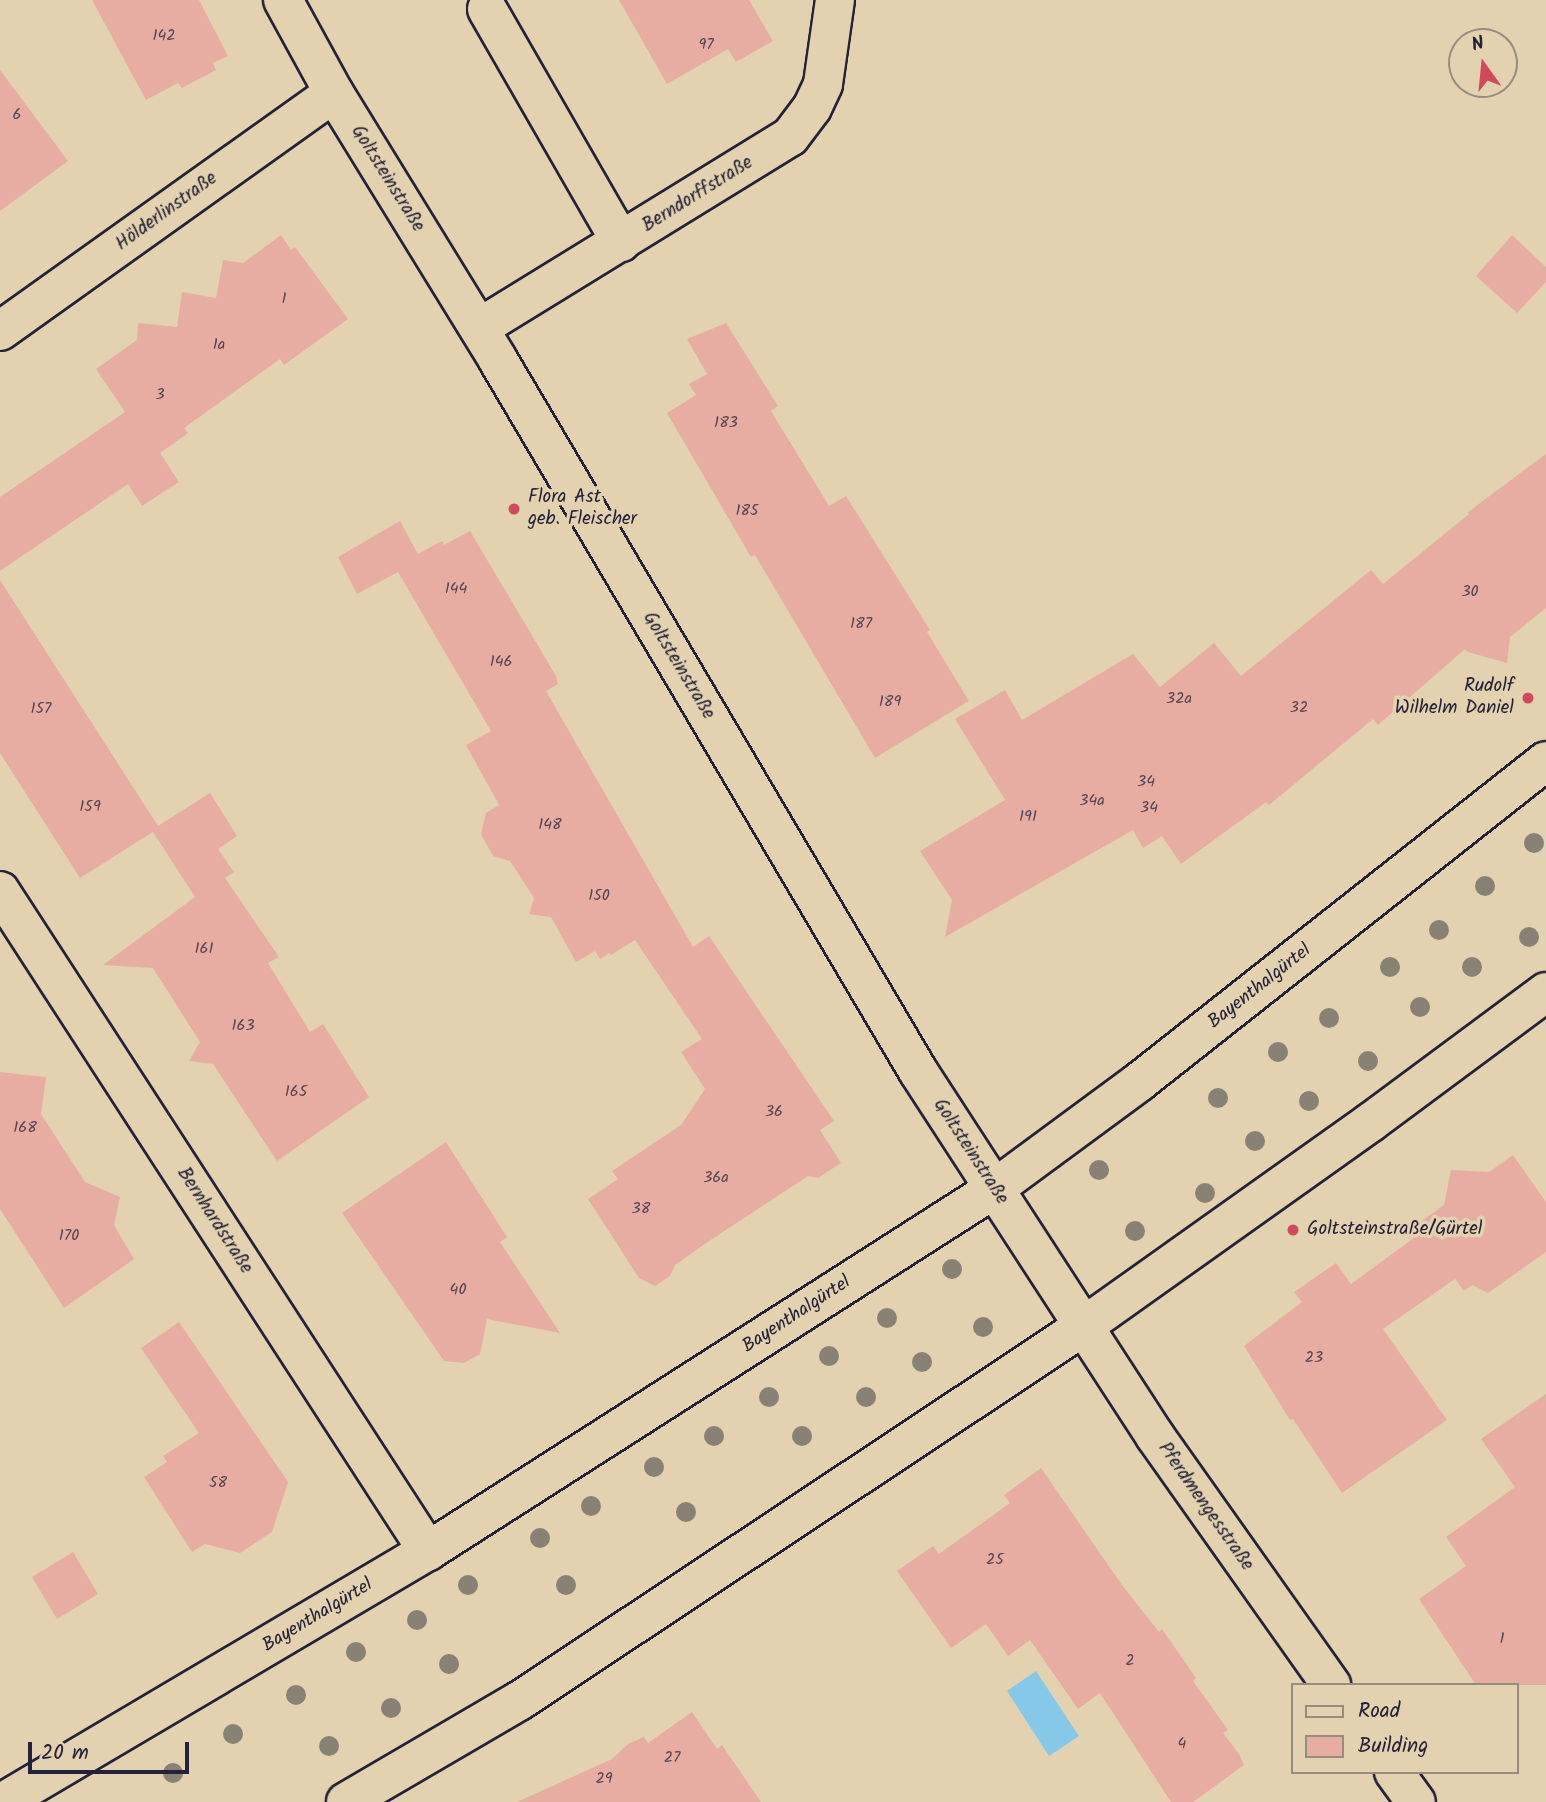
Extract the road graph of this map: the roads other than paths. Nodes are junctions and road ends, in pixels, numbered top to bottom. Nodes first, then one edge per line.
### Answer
1 (283, 0) edge
2 (835, 0) edge
3 (487, 9) dead end
4 (334, 93) junction
5 (621, 242) junction
6 (478, 328) junction
7 (0, 331) edge
8 (1546, 761) edge
9 (0, 891) edge
10 (1546, 992) edge
11 (994, 1189) junction
12 (1084, 1326) junction
13 (428, 1551) junction
14 (1330, 1683) edge
15 (1395, 1774) edge
16 (3, 1802) edge
17 (346, 1802) edge
18 (1416, 1802) edge

1 - 4 street, Goltsteinstraße
2 - 5 street, Berndorffstraße
3 - 5 street
4 - 6 street, Goltsteinstraße
4 - 7 street, Hölderlinstraße
5 - 6 street, Berndorffstraße
6 - 11 street, Goltsteinstraße
8 - 11 street, Bayenthalgürtel
9 - 13 street, Bernhardstraße
10 - 12 street
11 - 12 street, Goltsteinstraße
11 - 13 street, Bayenthalgürtel
12 - 14 street, Pferdmengesstraße
12 - 17 street
13 - 16 street, Bayenthalgürtel
15 - 18 street

